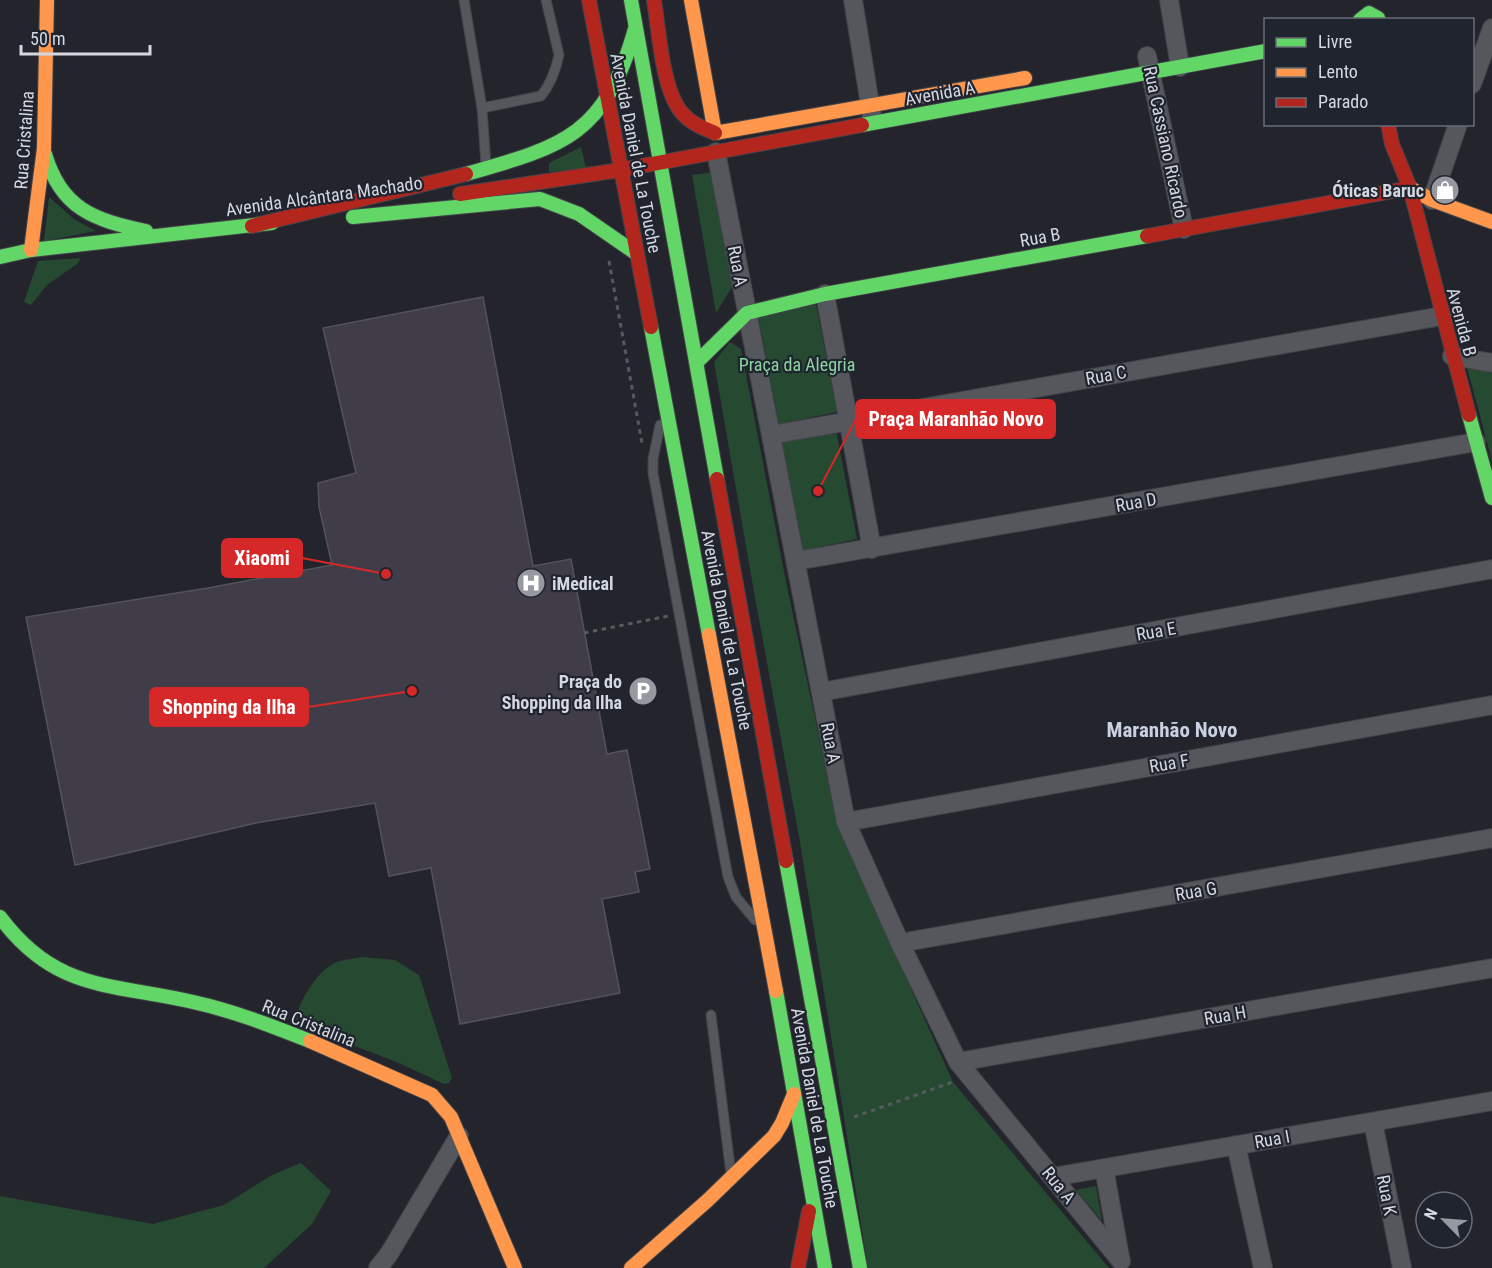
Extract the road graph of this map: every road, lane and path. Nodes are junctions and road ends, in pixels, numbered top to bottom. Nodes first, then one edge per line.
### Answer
1 (46, 0) edge
2 (464, 0) edge
3 (546, 0) edge
4 (590, 0) edge
5 (631, 0) edge
6 (654, 0) edge
7 (692, 0) edge
8 (854, 0) edge
9 (1169, 0) edge
10 (1359, 0) edge
11 (1373, 0) edge
12 (1359, 18) edge
13 (1376, 18) edge
14 (1378, 18) edge
15 (636, 27) junction
16 (1492, 28) edge
17 (1264, 51) edge
18 (1163, 57) junction
19 (1043, 74) dead end
20 (1474, 81) edge
21 (668, 84) junction
22 (607, 98) junction
23 (870, 105) junction
24 (482, 108) junction
25 (873, 124) junction
26 (1388, 126) edge
27 (1457, 126) edge
28 (1404, 132) edge
29 (715, 133) junction
30 (44, 148) junction
31 (716, 152) junction
32 (661, 162) junction
33 (487, 168) junction
34 (620, 170) junction
35 (1410, 188) junction
36 (1432, 200) junction
37 (1492, 222) edge
38 (252, 226) junction
39 (1184, 229) junction
40 (179, 234) junction
41 (31, 250) junction
42 (637, 255) junction
43 (0, 257) edge
44 (825, 294) junction
45 (747, 313) junction
46 (1442, 316) junction
47 (1452, 356) junction
48 (696, 362) junction
49 (1492, 363) edge
50 (666, 402) junction
51 (848, 421) junction
52 (771, 435) junction
53 (1476, 442) junction
54 (1492, 498) edge
55 (872, 549) junction
56 (795, 561) junction
57 (1492, 569) edge
58 (672, 615) dead end
59 (584, 633) dead end
60 (821, 692) junction
61 (1492, 705) edge
62 (846, 822) junction
63 (1492, 838) edge
64 (0, 916) edge
65 (766, 933) junction
66 (900, 943) junction
67 (1492, 968) edge
68 (711, 1015) dead end
69 (958, 1062) junction
70 (794, 1094) junction
71 (1492, 1101) edge
72 (1373, 1122) junction
73 (834, 1124) junction
74 (459, 1136) junction
75 (1236, 1145) junction
76 (1104, 1168) junction
77 (731, 1177) junction
78 (1053, 1177) junction
79 (812, 1195) junction
80 (1122, 1264) edge
81 (378, 1268) edge
82 (515, 1268) edge
83 (631, 1268) edge
84 (798, 1268) edge
85 (825, 1268) edge
86 (860, 1268) edge
87 (1263, 1268) edge
88 (1402, 1268) edge

1 - 30 main road, Rua Cristalina
2 - 24 lane
3 - 24 lane
4 - 22 main road, Avenida Daniel de La Touche
5 - 15 main road, Avenida Daniel de La Touche
6 - 21 main road
7 - 29 main road
8 - 23 street
9 - 18 street, Rua Cassiano Ricardo
10 - 12 main road
11 - 14 main road
12 - 13 main road
15 - 22 main road
15 - 32 main road, Avenida Daniel de La Touche
16 - 20 street
17 - 18 main road, Avenida A
18 - 25 main road, Avenida A
18 - 39 street, Rua Cassiano Ricardo
19 - 23 main road, Avenida A
21 - 29 main road
21 - 32 main road
22 - 33 main road
22 - 34 main road, Avenida Daniel de La Touche
23 - 25 street
23 - 29 main road, Avenida A
24 - 33 lane
25 - 31 main road, Avenida A
26 - 35 main road, Avenida B
27 - 36 street
28 - 35 main road, Avenida B
30 - 40 main road
30 - 41 main road, Rua Cristalina
31 - 32 main road, Avenida A
31 - 45 street, Rua A
32 - 34 main road, Avenida A
32 - 48 main road, Avenida Daniel de La Touche
33 - 38 main road
34 - 38 main road, Avenida Alcântara Machado
34 - 42 main road, Avenida Daniel de La Touche
35 - 36 main road
35 - 39 main road, Rua B
35 - 46 main road, Avenida B
36 - 37 main road
38 - 40 main road, Avenida Alcântara Machado
38 - 42 main road
39 - 44 main road, Rua B
40 - 41 main road, Avenida Alcântara Machado
41 - 43 main road
42 - 50 main road, Avenida Daniel de La Touche
44 - 45 main road, Rua B
44 - 51 street
45 - 48 main road
45 - 52 street, Rua A
46 - 47 main road, Avenida B
46 - 51 street, Rua C
47 - 49 street
47 - 53 main road, Avenida B
48 - 73 main road, Avenida Daniel de La Touche
50 - 65 main road, Avenida Daniel de La Touche
50 - 65 lane
51 - 52 street, Rua C
51 - 55 street
52 - 56 street, Rua A
53 - 54 main road, Avenida B
53 - 55 street, Rua D
55 - 56 street, Rua D
56 - 60 street, Rua A
57 - 60 street, Rua E
58 - 59 path
60 - 62 street, Rua A
61 - 62 street, Rua F
62 - 66 street, Rua A
63 - 66 street, Rua G
64 - 74 main road, Rua Cristalina
65 - 70 main road, Avenida Daniel de La Touche
66 - 69 street, Rua A
67 - 69 street, Rua H
68 - 77 lane
69 - 73 path
69 - 78 street, Rua A
70 - 77 main road
70 - 79 main road, Avenida Daniel de La Touche
71 - 72 street, Rua I
72 - 75 street, Rua I
72 - 88 street, Rua K
73 - 86 main road, Avenida Daniel de La Touche
74 - 81 street
74 - 82 main road, Rua Cristalina
75 - 76 street, Rua I
75 - 87 street
76 - 78 street, Rua I
76 - 80 street, Rua A
77 - 83 main road
78 - 80 street, Rua A
79 - 84 main road
79 - 85 main road, Avenida Daniel de La Touche

